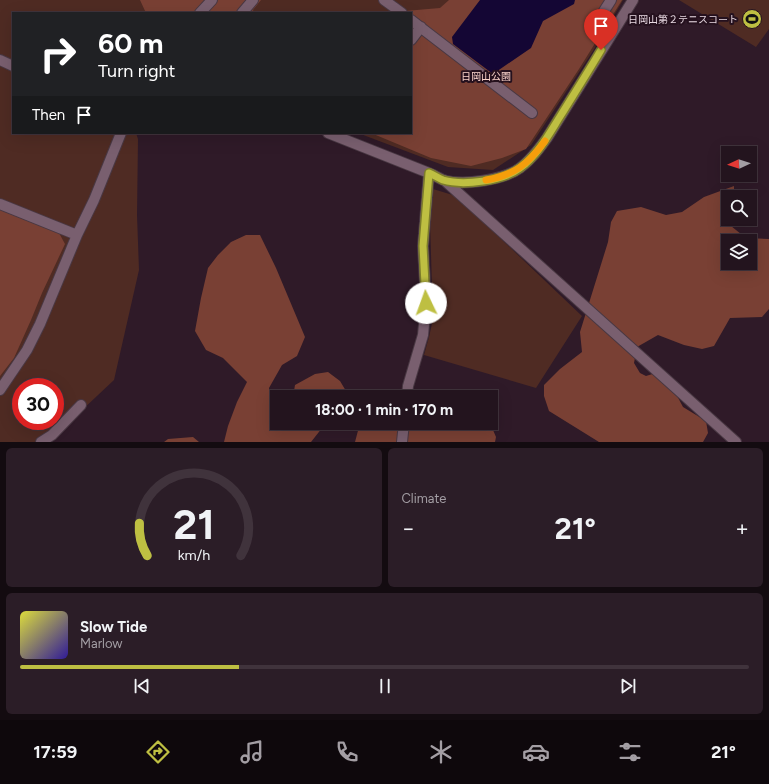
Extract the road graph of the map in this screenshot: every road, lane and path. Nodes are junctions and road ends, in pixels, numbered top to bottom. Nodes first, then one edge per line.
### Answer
1 (212, 0) edge
2 (253, 0) edge
3 (384, 0) edge
4 (611, 0) edge
5 (633, 0) edge
6 (604, 11) dead end
7 (201, 12) edge
8 (243, 12) edge
9 (401, 12) edge
10 (412, 21) edge
11 (421, 27) junction
12 (412, 39) edge
13 (0, 60) edge
14 (12, 66) edge
15 (532, 113) dead end
16 (121, 134) edge
17 (342, 136) edge
18 (429, 173) junction
19 (444, 180) junction
20 (0, 204) edge
21 (77, 235) junction
22 (0, 390) edge
23 (408, 390) edge
24 (81, 405) dead end
25 (403, 430) edge
26 (41, 442) edge
27 (402, 442) edge
28 (736, 442) edge

1 - 7 street
2 - 8 street
3 - 9 street
4 - 6 street
5 - 19 street
10 - 11 street
11 - 12 street
11 - 15 street
13 - 14 street
16 - 21 street
17 - 18 street
18 - 19 street
18 - 23 street
19 - 28 street
20 - 21 street
21 - 22 street
24 - 26 street
25 - 27 street

